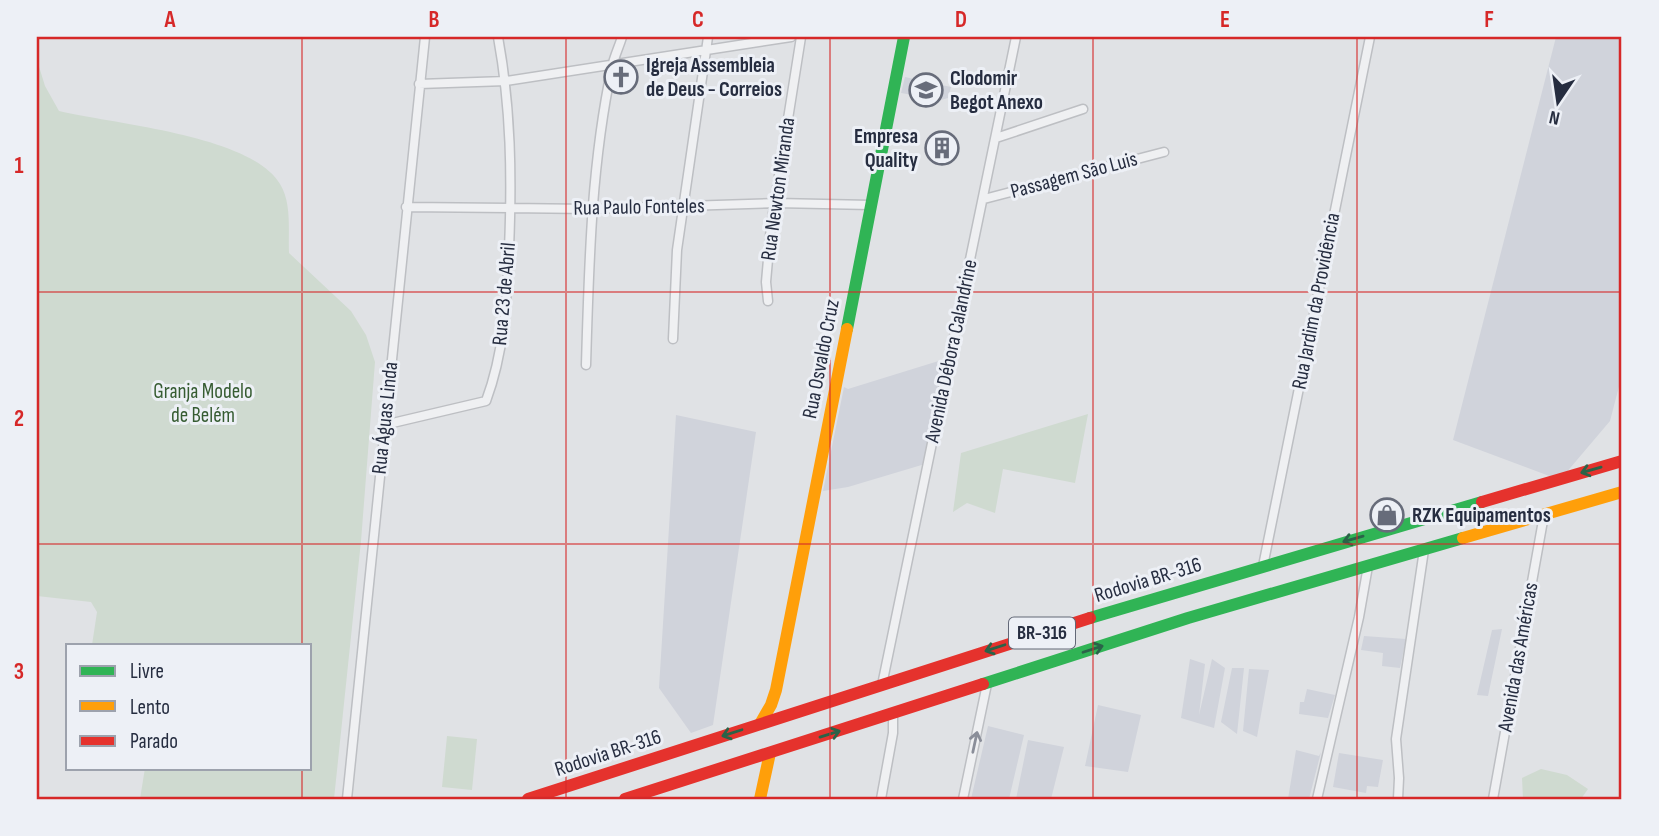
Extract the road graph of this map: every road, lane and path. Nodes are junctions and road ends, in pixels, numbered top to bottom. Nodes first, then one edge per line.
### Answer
1 (425, 37) edge
2 (498, 37) edge
3 (622, 37) edge
4 (708, 37) edge
5 (791, 37) edge
6 (801, 37) edge
7 (904, 37) edge
8 (1016, 37) edge
9 (1370, 37) edge
10 (706, 48) junction
11 (613, 64) junction
12 (506, 81) junction
13 (419, 84) junction
14 (1083, 109) dead end
15 (996, 138) junction
16 (1164, 152) dead end
17 (984, 199) junction
18 (776, 203) junction
19 (872, 205) junction
20 (683, 206) junction
21 (406, 207) junction
22 (511, 209) junction
23 (591, 209) junction
24 (768, 301) dead end
25 (673, 339) dead end
26 (586, 365) dead end
27 (384, 425) junction
28 (1622, 461) edge
29 (1622, 492) edge
30 (1544, 515) junction
31 (1424, 550) junction
32 (1263, 566) junction
33 (1368, 566) junction
34 (886, 666) junction
35 (899, 679) junction
36 (987, 684) junction
37 (882, 685) junction
38 (776, 690) junction
39 (795, 713) junction
40 (893, 714) junction
41 (760, 724) junction
42 (770, 753) junction
43 (346, 799) edge
44 (528, 799) edge
45 (625, 799) edge
46 (760, 799) edge
47 (881, 799) edge
48 (963, 799) edge
49 (1317, 799) edge
50 (1398, 799) edge
51 (1493, 799) edge

1 - 13 street, Rua Águas Linda
2 - 12 street, Rua 23 de Abril
3 - 11 street
4 - 10 street
5 - 10 street
6 - 18 street, Rua Newton Miranda
7 - 19 main road, Rua Osvaldo Cruz
8 - 15 street, Avenida Débora Calandrine
9 - 32 street, Rua Jardim da Providência
10 - 11 street
10 - 20 street
11 - 12 street
11 - 23 street
12 - 13 street
12 - 22 street, Rua 23 de Abril
13 - 21 street, Rua Águas Linda
14 - 15 street
15 - 17 street, Avenida Débora Calandrine
16 - 17 street, Passagem São Luis
17 - 34 street, Avenida Débora Calandrine
18 - 19 street, Rua Paulo Fonteles
18 - 20 street, Rua Paulo Fonteles
18 - 24 street, Rua Newton Miranda
19 - 38 main road, Rua Osvaldo Cruz
20 - 23 street, Rua Paulo Fonteles
20 - 25 street
21 - 22 street, Rua Paulo Fonteles
21 - 27 street, Rua Águas Linda
22 - 23 street, Rua Paulo Fonteles
22 - 27 street, Rua 23 de Abril
23 - 26 street
27 - 43 street, Rua Águas Linda
28 -> 32 main road, Rodovia BR-316 / BR-316
29 - 30 main road, BR-316
30 - 31 main road, BR-316
30 - 51 street, Avenida das Américas
31 - 33 main road, BR-316
31 - 50 street
32 -> 35 main road, Rodovia BR-316 / BR-316
36 -> 33 main road, BR-316
33 - 49 street
34 - 35 street
34 - 37 street, Avenida Débora Calandrine
35 - 37 main road, Rodovia BR-316 / BR-316
36 - 40 main road, BR-316
48 -> 36 street
37 - 39 main road, Rodovia BR-316 / BR-316
38 - 39 main road
38 - 41 main road, Rua Osvaldo Cruz
39 - 41 main road, Rodovia BR-316 / BR-316
42 -> 40 main road, BR-316
40 - 47 street
41 -> 44 main road, Rodovia BR-316 / BR-316
42 - 45 main road, BR-316
42 - 46 main road

